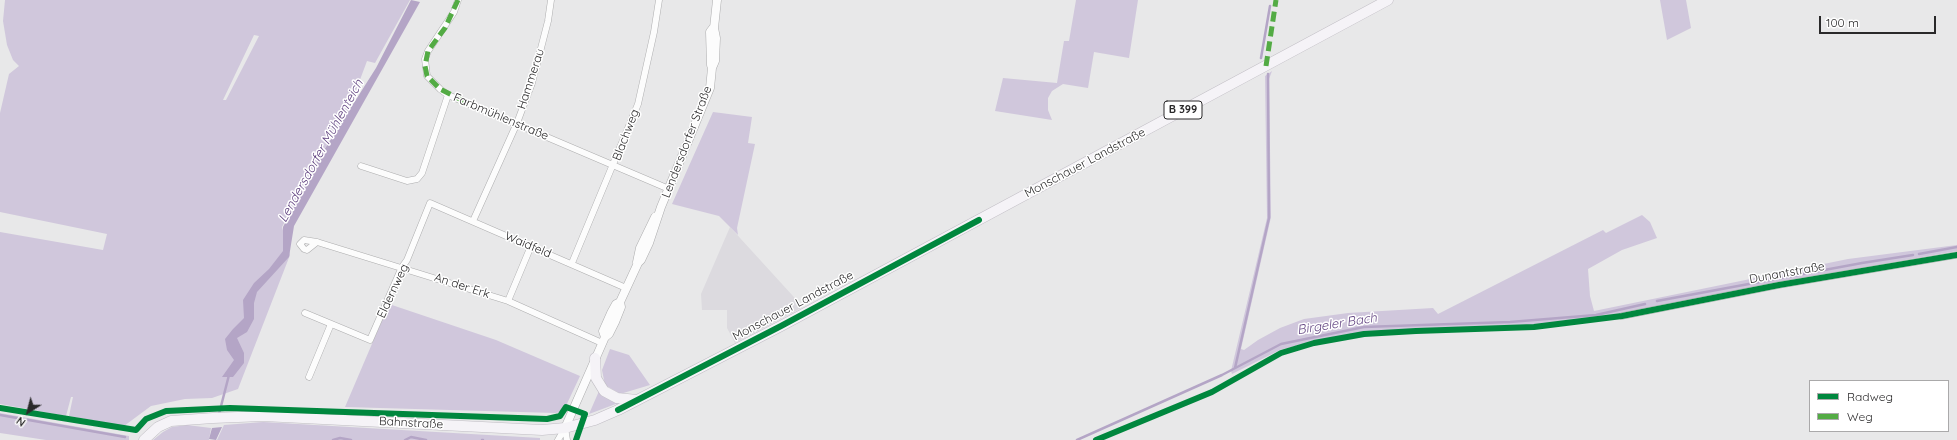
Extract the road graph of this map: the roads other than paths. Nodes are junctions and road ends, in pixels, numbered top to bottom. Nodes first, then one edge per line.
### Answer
1 (458, 0) edge
2 (551, 0) edge
3 (659, 0) edge
4 (717, 0) edge
5 (1388, 0) edge
6 (448, 94) junction
7 (517, 123) junction
8 (614, 165) junction
9 (361, 166) dead end
10 (669, 189) junction
11 (430, 203) joint
12 (474, 221) junction
13 (317, 242) dead end
14 (531, 246) junction
15 (1957, 255) edge
16 (572, 264) junction
17 (402, 267) junction
18 (626, 288) junction
19 (508, 301) junction
20 (304, 312) dead end
21 (1622, 316) dead end
22 (331, 324) junction
23 (603, 340) junction
24 (595, 358) junction
25 (309, 377) dead end
26 (637, 400) junction
27 (565, 428) junction
28 (144, 440) edge
29 (558, 440) edge
30 (567, 440) edge

1 - 6 street
2 - 7 street, Hammerau
3 - 8 street, Blachweg
4 - 10 street, Lendersdorfer Straße
5 - 26 main road, Monschauer Landstraße / B 399
6 - 7 street, Farbmühlenstraße
6 - 9 street, Farbmühlenstraße
7 - 8 street, Farbmühlenstraße
7 - 12 street, Hammerau
8 - 10 street, Farbmühlenstraße
8 - 16 street, Blachweg
10 - 18 street, Lendersdorfer Straße
11 - 12 street, Waidfeld
11 - 17 street, Eldernweg
12 - 14 street, Waidfeld
13 - 17 street, An der Erk
14 - 16 street, Waidfeld
14 - 19 street
15 - 21 street, Dunantstraße
16 - 18 street, Waidfeld
17 - 19 street, An der Erk
17 - 22 street, Eldernweg
18 - 23 street, Lendersdorfer Straße
19 - 23 street, An der Erk
20 - 22 street, Eldernweg
22 - 25 street
23 - 24 street, Lendersdorfer Straße
24 - 26 main road
24 - 27 street, Lendersdorfer Straße
26 - 27 main road, Monschauer Landstraße / B 399
27 - 28 main road, Bahnstraße / B 399
27 - 29 street
27 - 30 street

